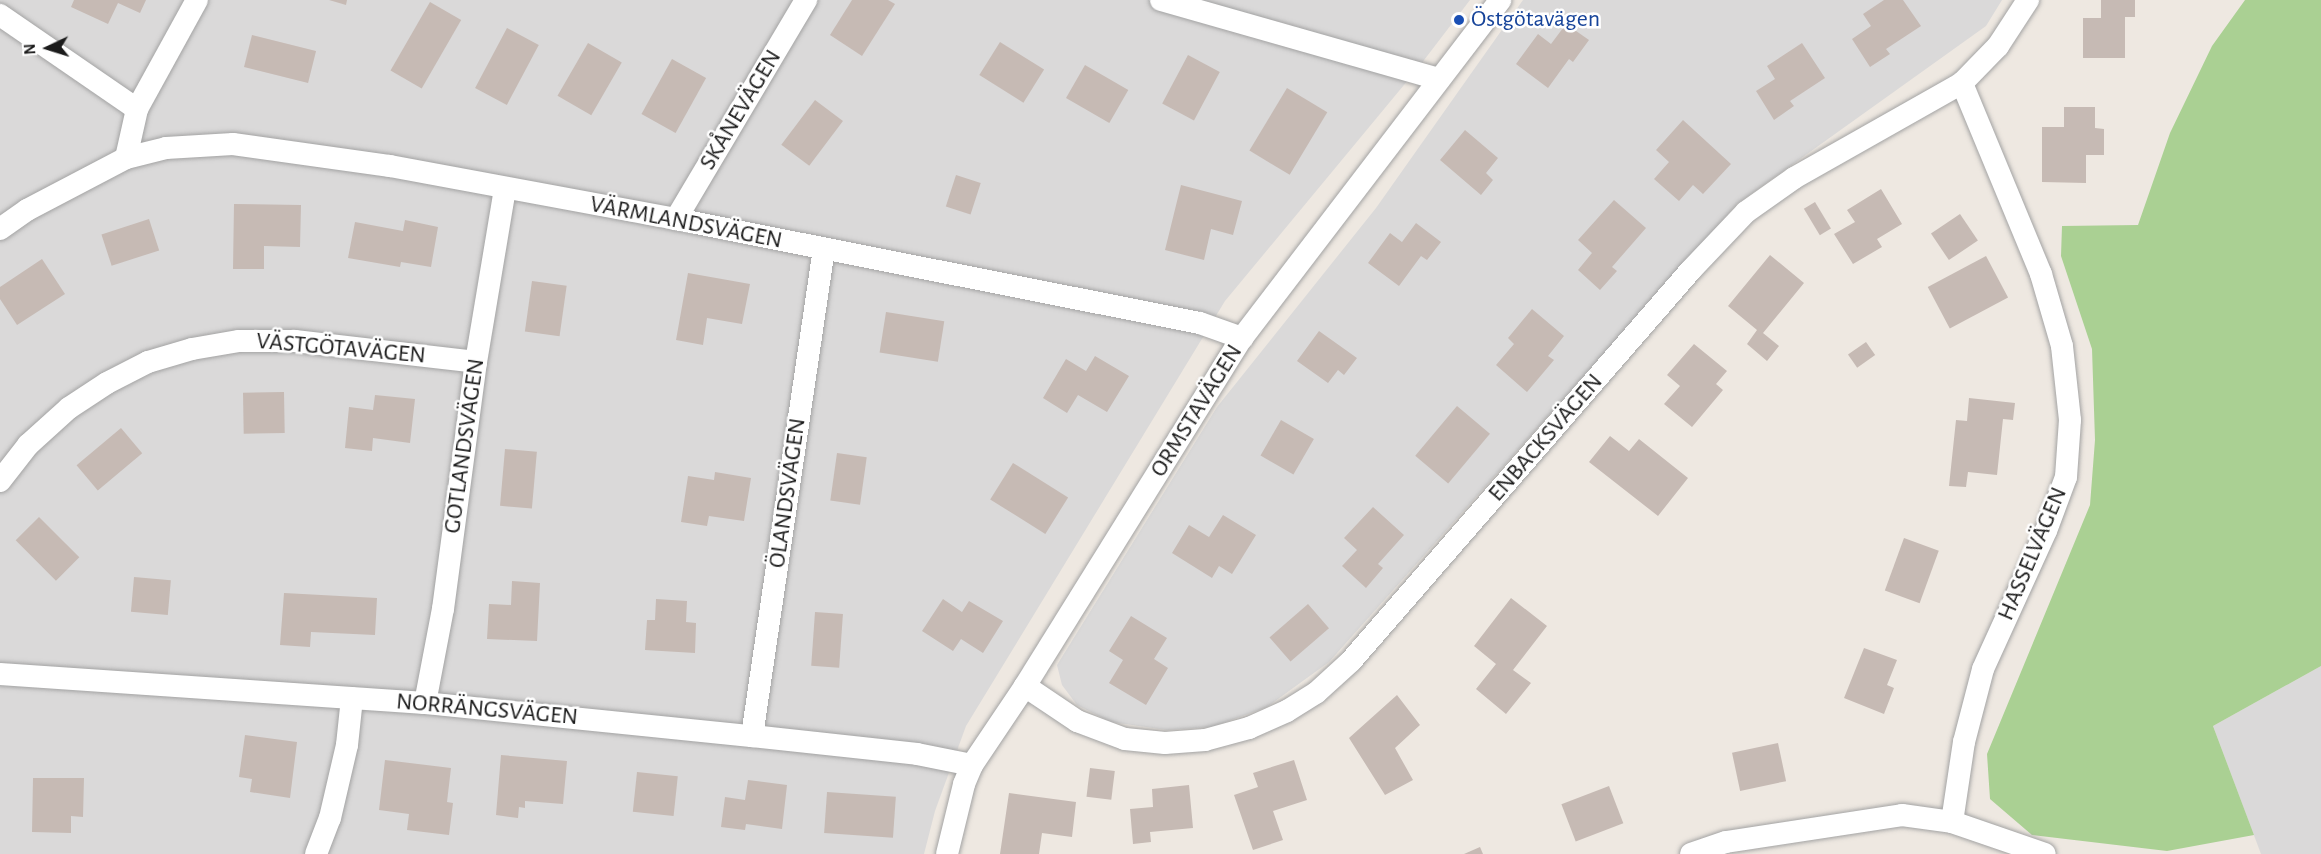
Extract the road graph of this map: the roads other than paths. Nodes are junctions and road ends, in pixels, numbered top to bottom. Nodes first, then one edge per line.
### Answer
1 (197, 0) edge
2 (806, 0) edge
3 (1161, 0) edge
4 (1500, 0) edge
5 (2028, 0) edge
6 (0, 15) edge
7 (1439, 79) junction
8 (1962, 83) junction
9 (137, 109) junction
10 (126, 158) junction
11 (505, 189) junction
12 (676, 219) junction
13 (0, 229) edge
14 (824, 250) junction
15 (1242, 338) junction
16 (476, 362) junction
17 (0, 481) edge
18 (0, 674) edge
19 (1025, 686) junction
20 (352, 698) junction
21 (425, 703) junction
22 (752, 736) junction
23 (972, 765) junction
24 (1952, 822) junction
25 (316, 854) edge
26 (947, 854) edge
27 (1691, 854) edge
28 (2045, 854) edge

1 - 9 street
2 - 12 street, SKÅNEVÄGEN
3 - 7 street
4 - 7 street, ORMSTAVÄGEN
5 - 8 street, ENBACKSVÄGEN
6 - 9 street
7 - 15 street, ORMSTAVÄGEN
8 - 19 street, ENBACKSVÄGEN
8 - 24 street, HASSELVÄGEN
9 - 10 street
10 - 11 street, VÄRMLANDSVÄGEN
10 - 13 street, VÄRMLANDSVÄGEN
11 - 12 street, VÄRMLANDSVÄGEN
11 - 16 street, GOTLANDSVÄGEN
12 - 14 street, VÄRMLANDSVÄGEN
14 - 15 street, VÄRMLANDSVÄGEN
14 - 22 street, ÖLANDSVÄGEN
15 - 19 street, ORMSTAVÄGEN
16 - 17 street, VÄSTGÖTAVÄGEN
16 - 21 street, GOTLANDSVÄGEN
18 - 20 street, NORRÄNGSVÄGEN
19 - 23 street, ORMSTAVÄGEN
20 - 21 street, NORRÄNGSVÄGEN
20 - 25 street
21 - 22 street, NORRÄNGSVÄGEN
22 - 23 street, NORRÄNGSVÄGEN
23 - 26 street, ORMSTAVÄGEN
24 - 27 street
24 - 28 street

